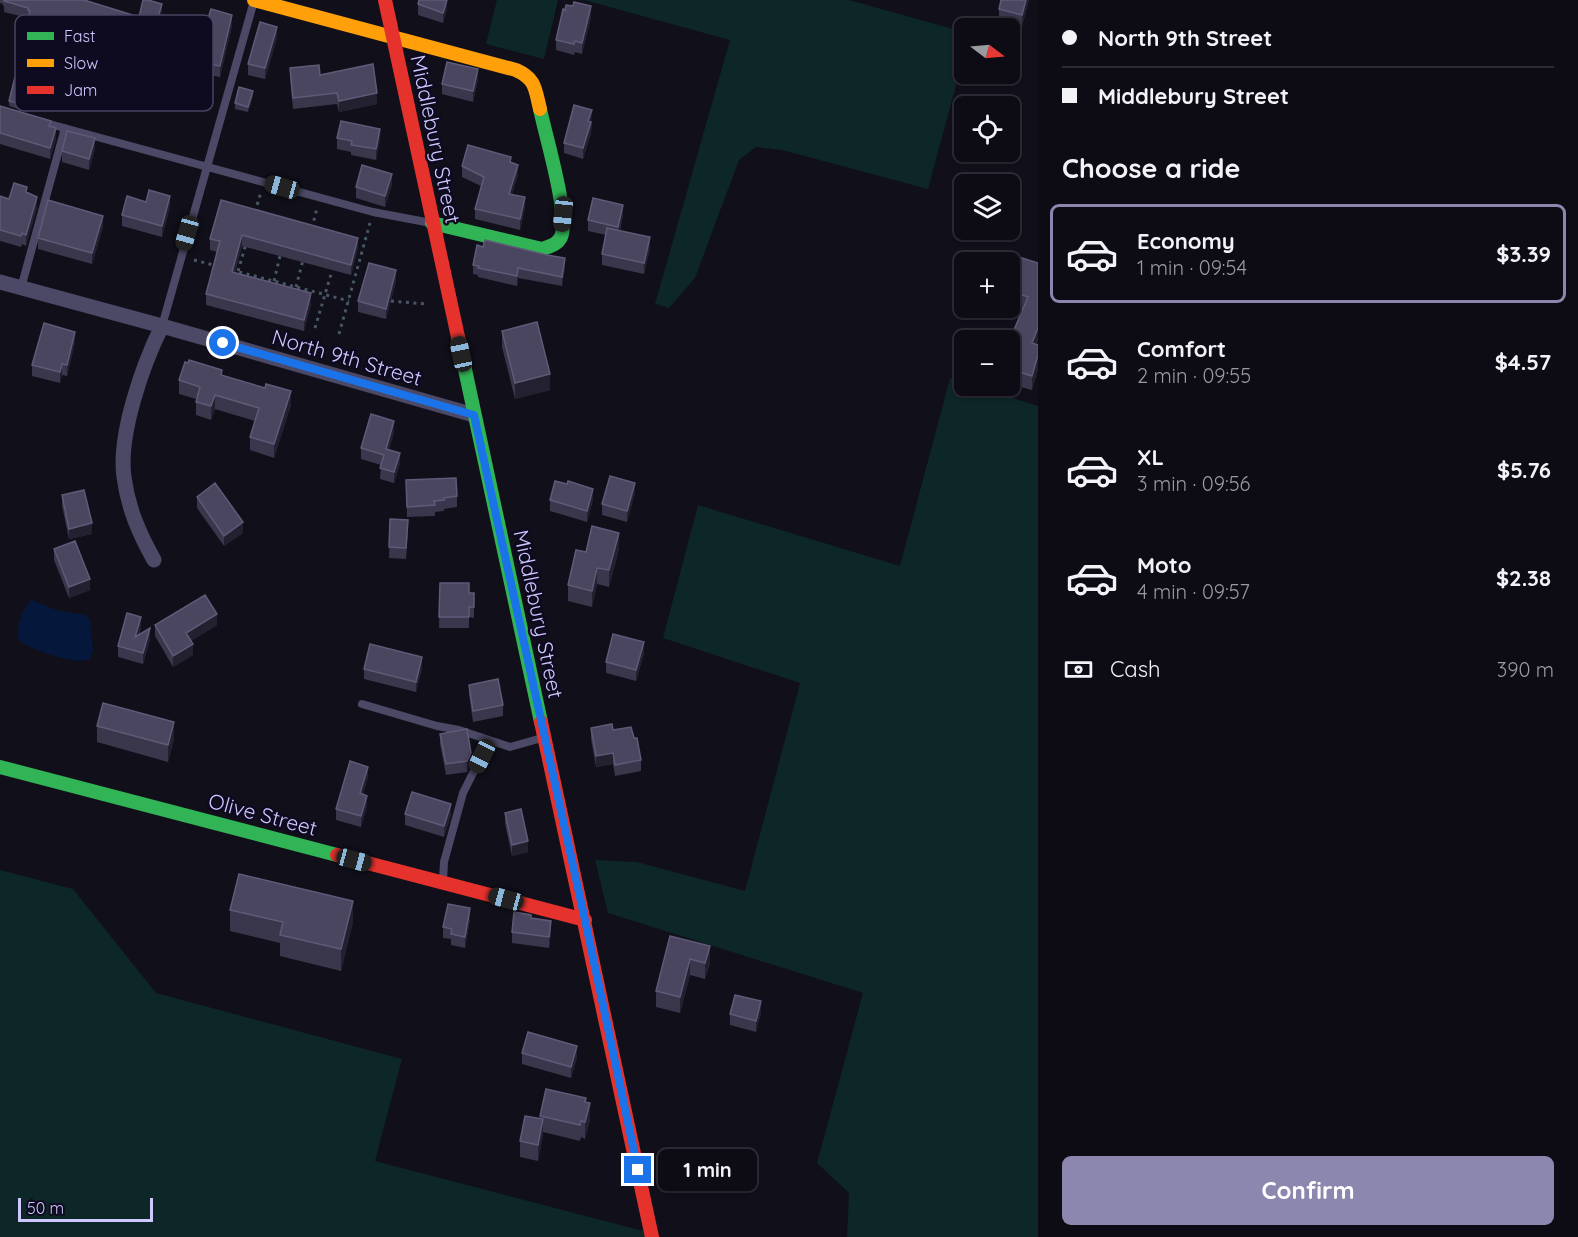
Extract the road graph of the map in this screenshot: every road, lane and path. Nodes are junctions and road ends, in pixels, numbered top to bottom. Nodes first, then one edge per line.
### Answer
1 (254, 0) edge
2 (385, 0) edge
3 (393, 38) junction
4 (32, 119) edge
5 (64, 128) junction
6 (207, 165) junction
7 (263, 182) junction
8 (320, 198) junction
9 (373, 212) junction
10 (254, 216) edge
11 (432, 223) junction
12 (311, 231) edge
13 (248, 238) edge
14 (305, 254) edge
15 (181, 256) junction
16 (280, 256) edge
17 (332, 270) edge
18 (238, 272) junction
19 (274, 281) junction
20 (0, 282) edge
21 (295, 287) junction
22 (21, 288) junction
23 (293, 293) edge
24 (325, 295) junction
25 (348, 301) junction
26 (391, 301) edge
27 (426, 304) dead end
28 (162, 326) junction
29 (315, 328) dead end
30 (339, 334) dead end
31 (474, 415) junction
32 (154, 560) dead end
33 (362, 704) dead end
34 (545, 737) junction
35 (489, 741) junction
36 (0, 767) edge
37 (442, 883) junction
38 (585, 920) junction
39 (652, 1237) edge

1 - 3 main road
1 - 6 lane
2 - 3 main road, Middlebury Street
3 - 11 main road, Middlebury Street
3 - 11 main road
4 - 5 lane
5 - 6 lane
5 - 22 lane
6 - 7 lane
6 - 15 lane
7 - 8 lane
7 - 10 path
8 - 9 lane
8 - 12 path
9 - 11 lane
9 - 25 path
11 - 31 main road, Middlebury Street
13 - 18 path
14 - 21 path
15 - 18 path
15 - 28 lane
16 - 19 path
17 - 24 path
18 - 19 path
19 - 21 path
20 - 22 street, North 9th Street
21 - 23 path
21 - 24 path
22 - 28 street, North 9th Street
24 - 25 path
24 - 29 path
25 - 30 path
26 - 27 path
28 - 31 street, North 9th Street
28 - 32 street
31 - 34 main road, Middlebury Street
33 - 35 lane
34 - 35 lane
34 - 38 main road, Middlebury Street
35 - 37 lane
36 - 37 main road, Olive Street
37 - 38 main road, Olive Street
38 - 39 main road, Middlebury Street

